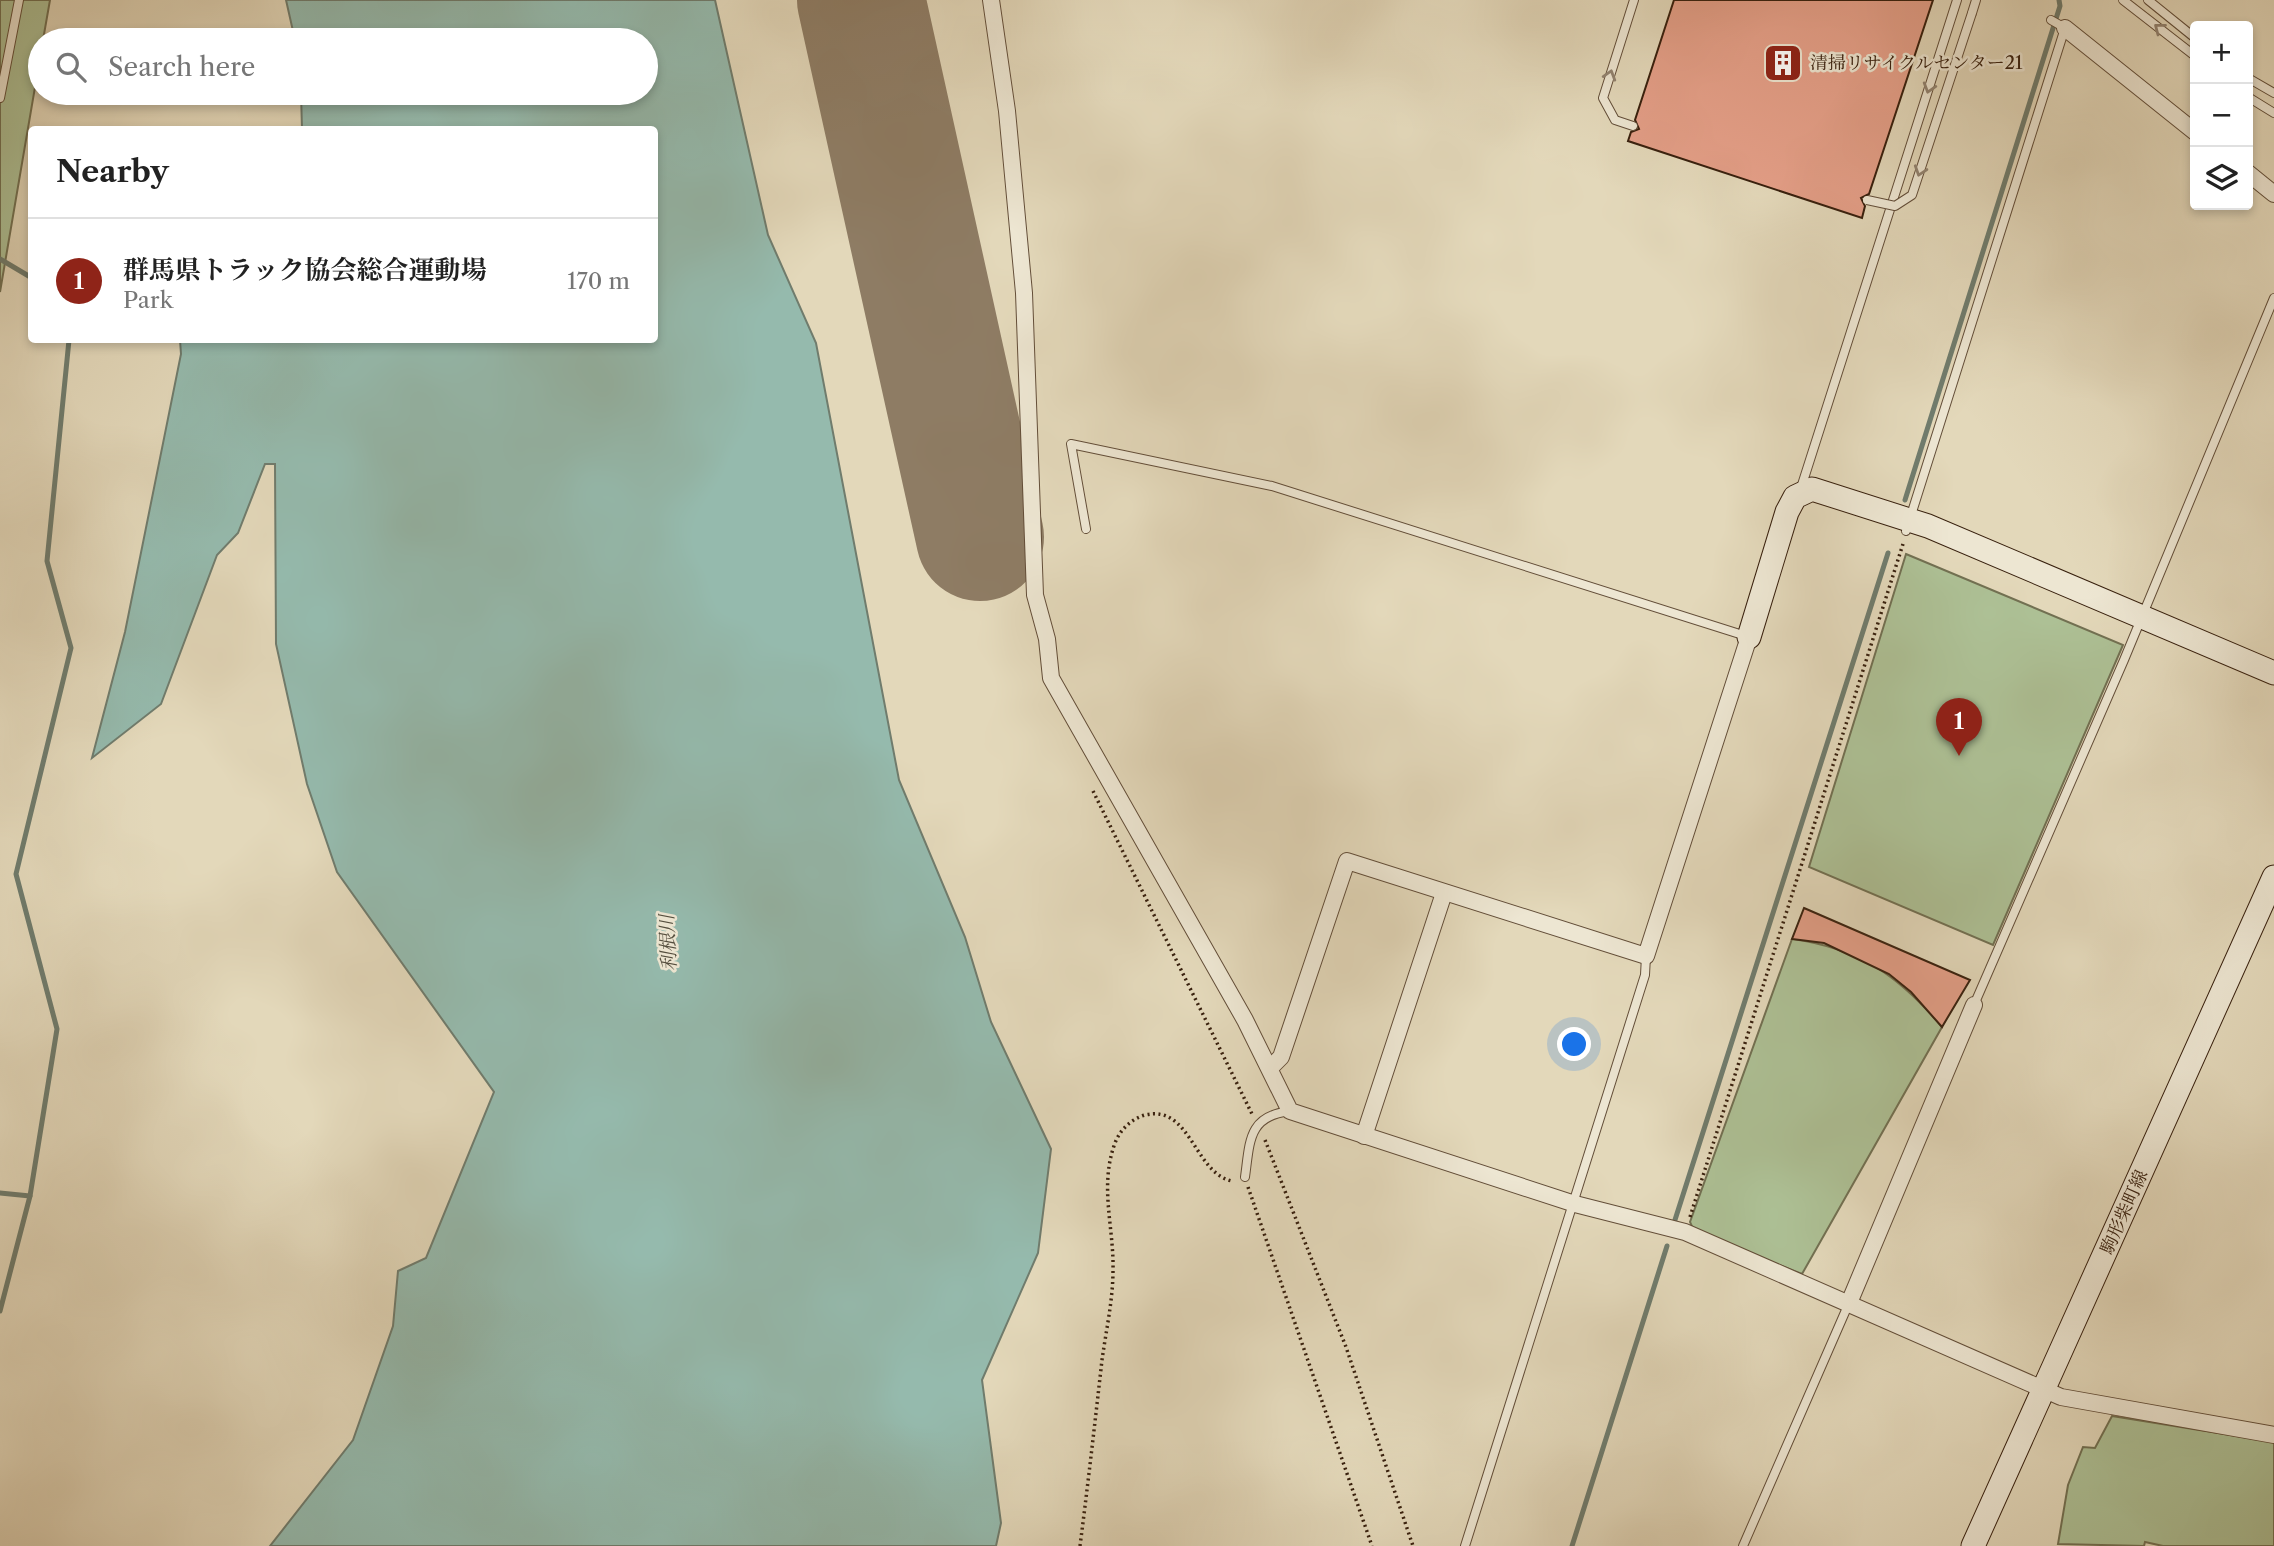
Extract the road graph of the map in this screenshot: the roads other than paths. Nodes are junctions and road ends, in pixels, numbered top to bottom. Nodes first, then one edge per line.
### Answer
1 (19, 0) edge
2 (991, 0) edge
3 (1633, 0) edge
4 (1957, 0) edge
5 (1976, 0) edge
6 (2123, 0) edge
7 (2148, 0) edge
8 (2059, 24) joint
9 (2190, 34) edge
10 (2190, 52) edge
11 (2253, 81) edge
12 (2274, 93) edge
13 (0, 98) edge
14 (2253, 100) edge
15 (2274, 113) edge
16 (1633, 126) dead end
17 (2190, 128) edge
18 (2253, 177) edge
19 (2274, 194) edge
20 (1867, 200) dead end
21 (2274, 298) edge
22 (1799, 494) junction
23 (1908, 526) junction
24 (1086, 529) dead end
25 (2140, 622) junction
26 (1749, 637) junction
27 (2274, 673) edge
28 (2274, 688) edge
29 (2274, 877) edge
30 (1444, 893) junction
31 (1646, 956) junction
32 (1974, 1005) joint
33 (1271, 1067) junction
34 (1290, 1111) junction
35 (1364, 1136) junction
36 (1245, 1177) road end
37 (1574, 1204) junction
38 (1849, 1303) junction
39 (2045, 1389) junction
40 (2274, 1435) edge
41 (1465, 1546) edge
42 (1743, 1546) edge
43 (1973, 1546) edge

1 - 13 lane
2 - 33 street
16 -> 3 lane
4 -> 22 lane
5 -> 20 lane, bridge
10 -> 6 lane
7 - 9 lane
8 - 17 street
8 - 23 lane
11 - 12 lane
14 - 15 lane
18 - 19 street
21 - 25 lane
22 - 23 street
22 - 26 street
23 - 25 street
24 - 26 lane
25 - 27 street
25 - 28 street
25 - 32 lane
26 - 31 street
29 - 39 street, 駒形柴町線
30 - 31 street
30 - 33 street
30 - 35 street
31 - 37 lane
32 - 38 street
33 - 34 street
34 - 35 street
34 - 36 lane
35 - 37 street
37 - 38 street
37 - 41 lane
38 - 39 street
38 - 42 lane
39 - 40 street
39 - 43 street, 駒形柴町線

